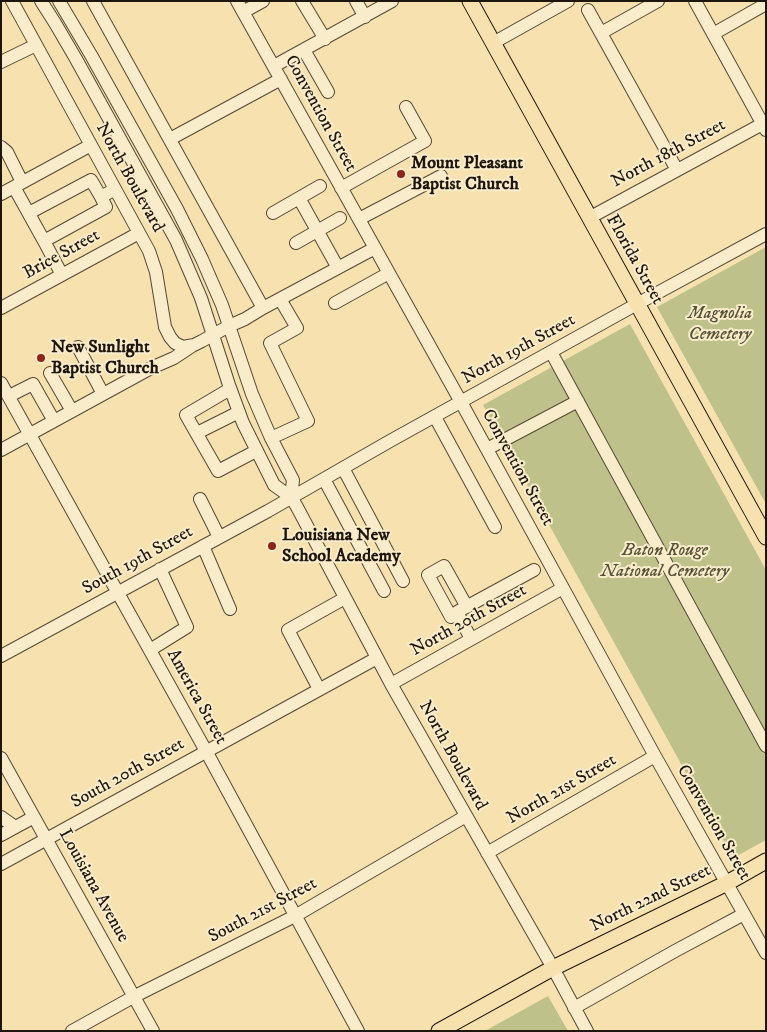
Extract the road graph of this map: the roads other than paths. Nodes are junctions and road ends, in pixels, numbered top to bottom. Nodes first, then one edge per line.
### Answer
1 (12, 1) edge
2 (41, 1) edge
3 (59, 1) edge
4 (93, 1) edge
5 (263, 1) edge
6 (302, 1) edge
7 (356, 1) edge
8 (392, 1) edge
9 (470, 1) edge
10 (568, 1) edge
11 (658, 1) edge
12 (698, 2) edge
13 (766, 4) edge
14 (240, 6) edge
15 (588, 10) dead end
16 (365, 17) junction
17 (601, 33) junction
18 (713, 34) junction
19 (325, 39) junction
20 (493, 43) junction
21 (36, 45) junction
22 (304, 50) junction
23 (1, 62) edge
24 (274, 66) junction
25 (281, 79) junction
26 (328, 92) dead end
27 (406, 107) dead end
28 (765, 125) edge
29 (170, 139) junction
30 (91, 145) junction
31 (1, 147) edge
32 (677, 170) junction
33 (440, 176) dead end
34 (18, 184) junction
35 (320, 186) dead end
36 (341, 188) junction
37 (115, 189) junction
38 (1, 194) edge
39 (101, 197) junction
40 (299, 198) junction
41 (29, 213) junction
42 (273, 213) dead end
43 (340, 218) dead end
44 (589, 218) junction
45 (359, 219) junction
46 (317, 231) junction
47 (139, 232) junction
48 (766, 234) edge
49 (44, 241) junction
50 (296, 243) dead end
51 (375, 248) junction
52 (338, 268) junction
53 (389, 273) junction
54 (62, 274) junction
55 (280, 299) junction
56 (335, 303) dead end
57 (637, 304) junction
58 (1, 308) edge
59 (263, 308) junction
60 (229, 326) junction
61 (213, 334) junction
62 (194, 344) junction
63 (78, 347) dead end
64 (551, 352) junction
65 (50, 373) dead end
66 (1, 383) edge
67 (230, 389) junction
68 (103, 394) junction
69 (9, 396) junction
70 (578, 401) junction
71 (461, 402) junction
72 (72, 411) junction
73 (239, 412) junction
74 (435, 417) junction
75 (54, 421) junction
76 (30, 434) junction
77 (197, 434) junction
78 (271, 438) junction
79 (487, 449) junction
80 (1, 450) edge
81 (256, 451) junction
82 (343, 468) junction
83 (324, 479) junction
84 (291, 497) junction
85 (200, 499) dead end
86 (495, 526) dead end
87 (219, 537) junction
88 (766, 537) edge
89 (202, 546) junction
90 (160, 569) junction
91 (534, 570) dead end
92 (403, 581) dead end
93 (563, 588) junction
94 (384, 591) dead end
95 (118, 592) junction
96 (345, 598) junction
97 (230, 609) dead end
98 (471, 639) junction
99 (150, 650) junction
100 (1, 656) edge
101 (377, 658) junction
102 (391, 684) junction
103 (319, 689) junction
104 (766, 746) edge
105 (206, 751) junction
106 (655, 756) junction
107 (1, 758) edge
108 (466, 816) junction
109 (1, 817) edge
110 (34, 817) junction
111 (15, 827) junction
112 (1, 835) edge
113 (46, 840) junction
114 (487, 853) junction
115 (766, 861) edge
116 (1, 864) edge
117 (727, 883) junction
118 (744, 914) junction
119 (295, 916) junction
120 (766, 953) edge
121 (553, 968) junction
122 (135, 996) junction
123 (574, 1008) junction
124 (72, 1031) edge
125 (153, 1031) edge
126 (358, 1031) edge
127 (439, 1031) edge
128 (587, 1031) edge

1 - 21 street, North Boulevard
2 - 61 street, North Boulevard
3 - 60 street, North Boulevard
4 - 29 street
5 - 14 street
6 - 19 street
7 - 16 street
8 - 16 street
9 - 20 main road, Florida Street
10 - 20 street
11 - 17 street
12 - 18 street
13 - 18 street
14 - 24 street, Convention Street
15 - 17 street
16 - 19 street
17 - 32 street
18 - 28 street
19 - 22 street
20 - 44 main road, Florida Street
21 - 23 street
21 - 30 street, North Boulevard
22 - 24 street
22 - 26 street
24 - 25 street, Convention Street
25 - 29 street
25 - 36 street, Convention Street
27 - 36 street
28 - 32 street, North 18th Street
29 - 59 street
30 - 34 street
30 - 37 street, North Boulevard
31 - 34 street
32 - 44 street, North 18th Street
33 - 45 street
34 - 38 street
34 - 41 street
35 - 40 street
36 - 45 street, Convention Street
37 - 39 street
37 - 47 street, North Boulevard
39 - 41 street
39 - 49 street
40 - 42 street
40 - 46 street
41 - 49 street
43 - 46 street
44 - 57 main road, Florida Street
45 - 51 street, Convention Street
46 - 50 street
46 - 52 street
47 - 54 street, Brice Street
47 - 62 street, North Boulevard
48 - 57 street, North 19th Street
49 - 54 street
51 - 52 street
51 - 53 street, Convention Street
52 - 55 street
53 - 56 street
53 - 71 street, Convention Street
54 - 58 street, Brice Street
55 - 59 street
55 - 78 street
57 - 64 street, North 19th Street
57 - 88 main road, Florida Street
59 - 60 street
60 - 61 street
60 - 78 street, North Boulevard
61 - 62 street
61 - 67 street, North Boulevard
62 - 68 street
63 - 68 street
64 - 70 street
64 - 71 street, North 19th Street
65 - 72 street
66 - 69 street, America Street
67 - 73 street, North Boulevard
67 - 77 street
68 - 72 street
69 - 75 street
69 - 76 street, America Street
70 - 79 street
70 - 104 street
71 - 74 street, North 19th Street
71 - 79 street, Convention Street
72 - 75 street
73 - 77 street
73 - 81 street, North Boulevard
74 - 82 street, North 19th Street
74 - 86 street
75 - 76 street
76 - 80 street
76 - 95 street, America Street
77 - 81 street
78 - 84 street, North Boulevard
79 - 93 street, Convention Street
81 - 84 street, North Boulevard
82 - 83 street, North 19th Street
82 - 92 street
83 - 84 street, North 19th Street
83 - 94 street
84 - 87 street, South 19th Street
84 - 96 street, North Boulevard
85 - 87 street
87 - 89 street, South 19th Street
89 - 90 street, South 19th Street
89 - 97 street
90 - 95 street, South 19th Street
90 - 99 street
91 - 98 street
93 - 98 street, North 20th Street
93 - 106 street, Convention Street
95 - 99 street, America Street
95 - 100 street, South 19th Street
96 - 101 street, North Boulevard
96 - 103 street
98 - 102 street, North 20th Street
99 - 105 street, America Street
101 - 102 street, North Boulevard
101 - 103 street, South 20th Street
102 - 108 street, North Boulevard
103 - 105 street, South 20th Street
105 - 113 street, South 20th Street
105 - 119 street, America Street
106 - 114 street, North 21st Street
106 - 117 street, Convention Street
107 - 110 street, Louisiana Avenue
108 - 114 street, North Boulevard
108 - 119 street, South 21st Street
109 - 111 street
110 - 111 street
110 - 113 street, Louisiana Avenue
111 - 112 street
113 - 116 street, South 20th Street
113 - 122 street, Louisiana Avenue
114 - 121 street, North Boulevard
115 - 117 main road, North 22nd Street
117 - 118 street, Convention Street
117 - 121 main road, North 22nd Street
118 - 120 street, Convention Street
118 - 123 street
119 - 122 street, South 21st Street
119 - 126 street, America Street
121 - 123 street, North Boulevard
121 - 127 main road, North 22nd Street
122 - 124 street, South 21st Street
122 - 125 street, Louisiana Avenue
123 - 128 street, North Boulevard

